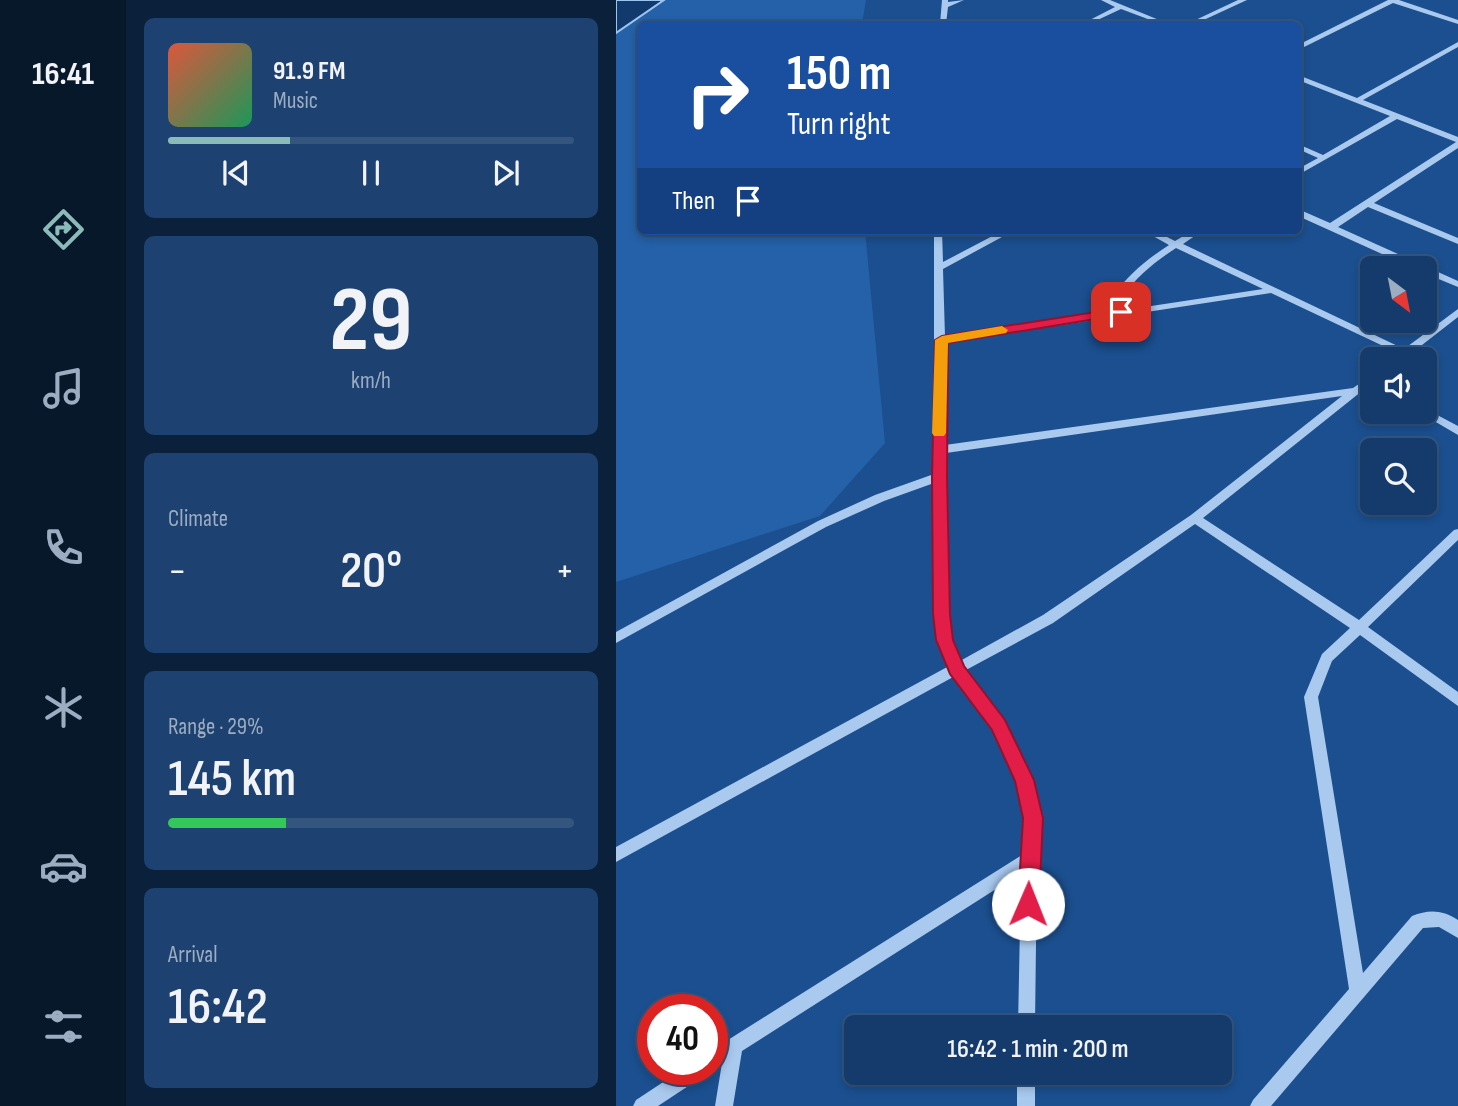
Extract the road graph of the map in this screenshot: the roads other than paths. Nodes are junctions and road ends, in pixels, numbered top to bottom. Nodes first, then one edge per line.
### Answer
1 (961, 0) edge
2 (1104, 0) edge
3 (1244, 0) edge
4 (1393, 0) edge
5 (944, 3) edge
6 (1120, 7) junction
7 (943, 21) edge
8 (1091, 21) edge
9 (1158, 21) edge
10 (1197, 21) edge
11 (1458, 22) edge
12 (1458, 44) edge
13 (1302, 46) edge
14 (1302, 79) edge
15 (1358, 100) junction
16 (1397, 116) junction
17 (1458, 142) edge
18 (1302, 148) edge
19 (1324, 158) junction
20 (1302, 171) edge
21 (1367, 203) junction
22 (1302, 214) edge
23 (1331, 227) junction
24 (938, 235) edge
25 (1001, 235) edge
26 (1155, 235) edge
27 (1191, 235) edge
28 (1458, 242) edge
29 (1174, 245) junction
30 (1395, 256) edge
31 (939, 268) junction
32 (1437, 275) edge
33 (1458, 284) edge
34 (1269, 291) junction
35 (1121, 312) junction
36 (1458, 312) edge
37 (942, 340) junction
38 (1383, 347) edge
39 (1413, 347) edge
40 (1360, 387) edge
41 (1353, 391) junction
42 (1437, 419) edge
43 (1458, 431) edge
44 (939, 450) junction
45 (939, 477) junction
46 (1195, 518) junction
47 (1458, 533) edge
48 (1359, 626) junction
49 (616, 638) edge
50 (957, 669) junction
51 (1458, 700) edge
52 (616, 855) edge
53 (1029, 859) junction
54 (1458, 930) edge
55 (1357, 990) junction
56 (1027, 1015) edge
57 (734, 1046) junction
58 (728, 1050) edge
59 (674, 1085) edge
60 (1026, 1085) edge
61 (642, 1106) edge
62 (724, 1106) edge
63 (1026, 1106) edge
64 (1259, 1106) edge

1 - 5 street
2 - 6 street
3 - 10 street
4 - 11 street
4 - 13 street
5 - 7 street
6 - 8 street
6 - 9 street
12 - 15 street
14 - 15 street
15 - 16 street
16 - 17 street
16 - 19 street
17 - 21 street
18 - 19 street
19 - 20 street
21 - 23 street
21 - 28 street
22 - 23 street
23 - 30 street
24 - 31 street
25 - 31 street
26 - 29 street
27 - 29 street
29 - 34 street
29 - 35 street
31 - 37 street
32 - 33 street
34 - 35 street
34 - 38 street
35 - 37 street
36 - 39 street
37 - 44 street
40 - 41 street
41 - 44 street
41 - 46 street
42 - 43 street
44 - 45 street
45 - 49 street
45 - 50 street
46 - 48 street
46 - 50 street
47 - 48 street
48 - 51 street
48 - 55 street
50 - 52 street
50 - 53 street
53 - 56 street
53 - 57 street
54 - 55 street
55 - 64 street
57 - 58 street
57 - 62 street
59 - 61 street
60 - 63 street

